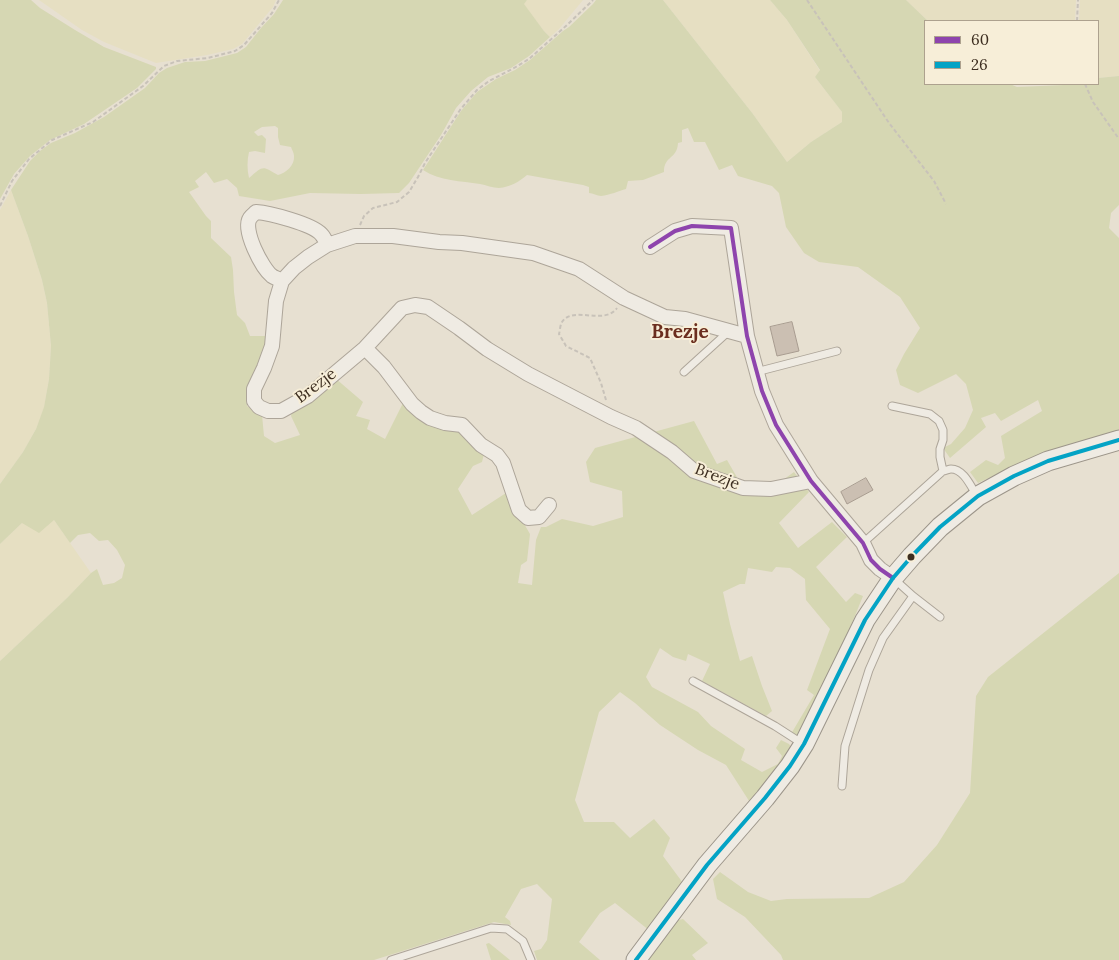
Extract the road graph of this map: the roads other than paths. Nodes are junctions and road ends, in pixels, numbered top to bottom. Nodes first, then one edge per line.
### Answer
1 (328, 245) junction
2 (650, 247) dead end
3 (282, 281) junction
4 (728, 332) junction
5 (747, 336) junction
6 (365, 348) junction
7 (837, 351) dead end
8 (684, 372) dead end
9 (756, 372) junction
10 (892, 406) dead end
11 (1119, 440) edge
12 (943, 472) junction
13 (811, 481) junction
14 (978, 496) junction
15 (548, 505) dead end
16 (863, 543) junction
17 (893, 578) junction
18 (913, 596) junction
19 (940, 617) dead end
20 (693, 682) dead end
21 (804, 744) junction
22 (842, 786) dead end
23 (391, 960) edge
24 (530, 960) edge
25 (636, 960) edge

1 - 3 street
1 - 3 street
1 - 4 street
2 - 5 street
3 - 6 street, Brezje
4 - 5 street
4 - 8 lane
5 - 9 street
6 - 13 street, Brezje
6 - 15 street
7 - 9 lane
9 - 13 street
10 - 12 lane
11 - 14 street
12 - 14 lane
12 - 16 lane
13 - 16 street
14 - 17 street
16 - 17 street
17 - 18 lane
17 - 21 street
18 - 19 lane
18 - 22 lane
20 - 21 lane
21 - 25 street
23 - 24 lane

